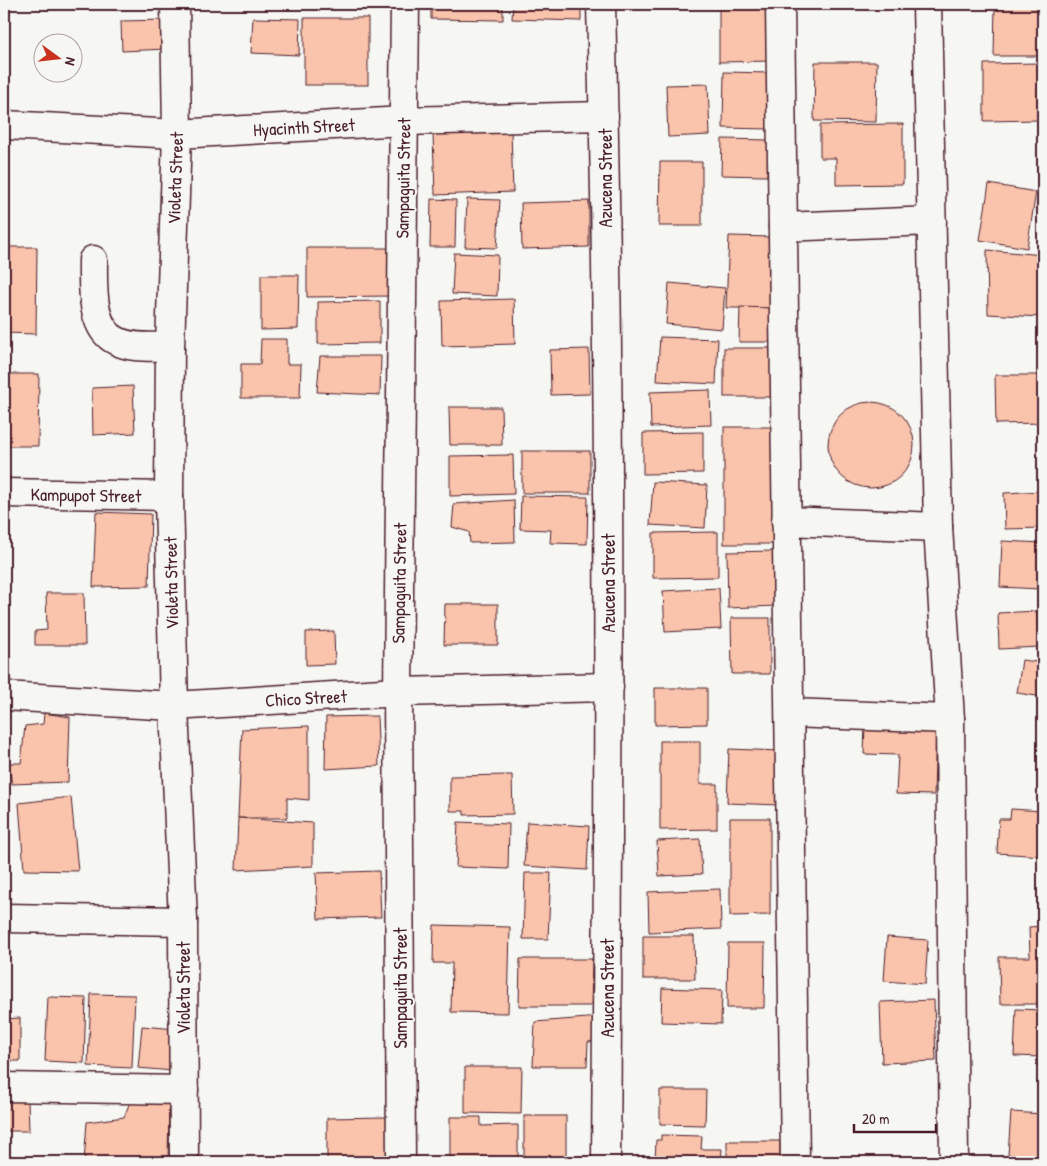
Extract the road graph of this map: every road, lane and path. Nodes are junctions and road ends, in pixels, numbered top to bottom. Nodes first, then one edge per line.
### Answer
1 (175, 4) edge
2 (405, 4) edge
3 (601, 4) edge
4 (780, 4) edge
5 (927, 4) edge
6 (604, 116) junction
7 (403, 121) junction
8 (4, 125) edge
9 (177, 134) junction
10 (932, 221) junction
11 (782, 227) junction
12 (93, 260) dead end
13 (170, 346) junction
14 (4, 493) edge
15 (169, 496) junction
16 (786, 521) junction
17 (938, 526) junction
18 (609, 687) junction
19 (398, 692) junction
20 (4, 696) edge
21 (174, 706) junction
22 (790, 713) junction
23 (950, 719) junction
24 (4, 918) edge
25 (183, 921) junction
26 (4, 1087) edge
27 (184, 1090) junction
28 (184, 1162) edge
29 (401, 1162) edge
30 (606, 1162) edge
31 (795, 1162) edge
32 (954, 1162) edge

1 - 9 street, Violeta Street
2 - 7 street, Sampaguita Street
3 - 6 street, Azucena Street
4 - 11 street
5 - 10 street
6 - 7 street, Hyacinth Street
6 - 18 street, Azucena Street
7 - 9 street, Hyacinth Street
7 - 19 street, Sampaguita Street
8 - 9 street, Hyacinth Street
9 - 13 street, Violeta Street
10 - 11 street
10 - 17 street
11 - 16 street
12 - 13 street
13 - 15 street, Violeta Street
14 - 15 street, Kampupot Street
15 - 21 street, Violeta Street
16 - 17 street
16 - 22 street
17 - 23 street
18 - 19 street, Chico Street
18 - 30 street, Azucena Street
19 - 21 street, Chico Street
19 - 29 street, Sampaguita Street
20 - 21 street, Chico Street
21 - 25 street, Violeta Street
22 - 23 street
22 - 31 street
23 - 32 street
24 - 25 street
25 - 27 street, Violeta Street
26 - 27 street
27 - 28 street, Violeta Street

